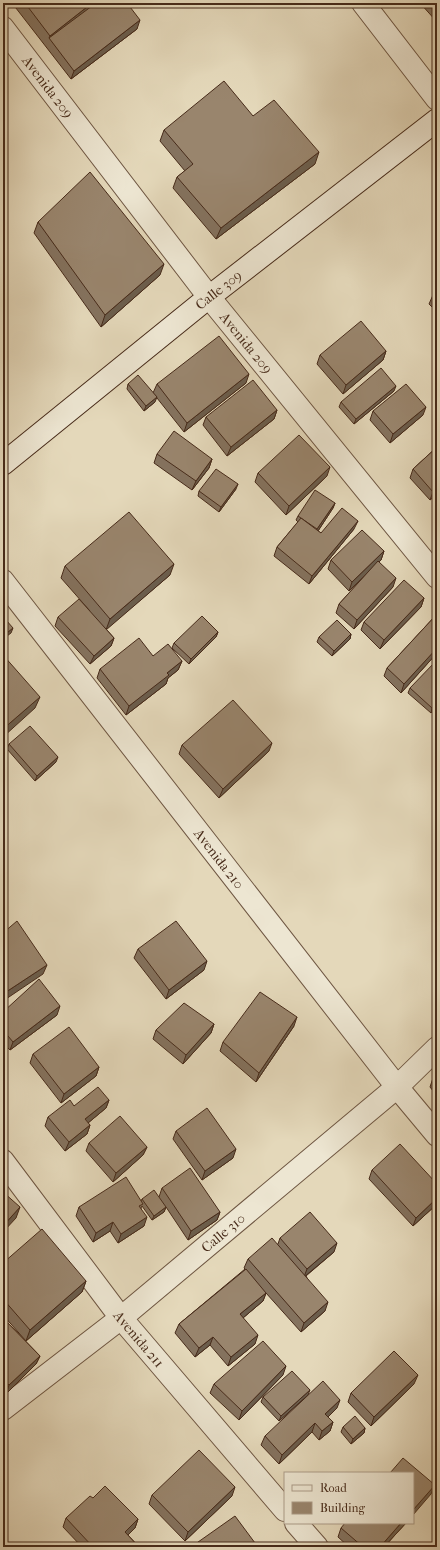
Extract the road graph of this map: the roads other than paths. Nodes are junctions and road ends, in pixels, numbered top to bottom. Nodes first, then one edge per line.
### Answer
1 (363, 3) edge
2 (3, 28) edge
3 (437, 99) edge
4 (437, 120) edge
5 (209, 297) junction
6 (3, 464) edge
7 (437, 577) edge
8 (3, 581) edge
9 (437, 1048) edge
10 (397, 1087) junction
11 (437, 1135) edge
12 (3, 1161) edge
13 (121, 1318) junction
14 (3, 1409) edge
15 (284, 1509) edge
16 (297, 1524) edge
17 (317, 1547) edge

1 - 3 street
2 - 5 street, Avenida 209
4 - 5 street, Calle 309
5 - 6 street, Calle 309
5 - 7 street, Avenida 209
8 - 10 street, Avenida 210
9 - 10 street, Calle 310
10 - 11 street, Avenida 210
10 - 13 street, Calle 310
12 - 13 street, Avenida 211
13 - 14 street, Calle 310
13 - 15 street, Avenida 211
16 - 17 street

